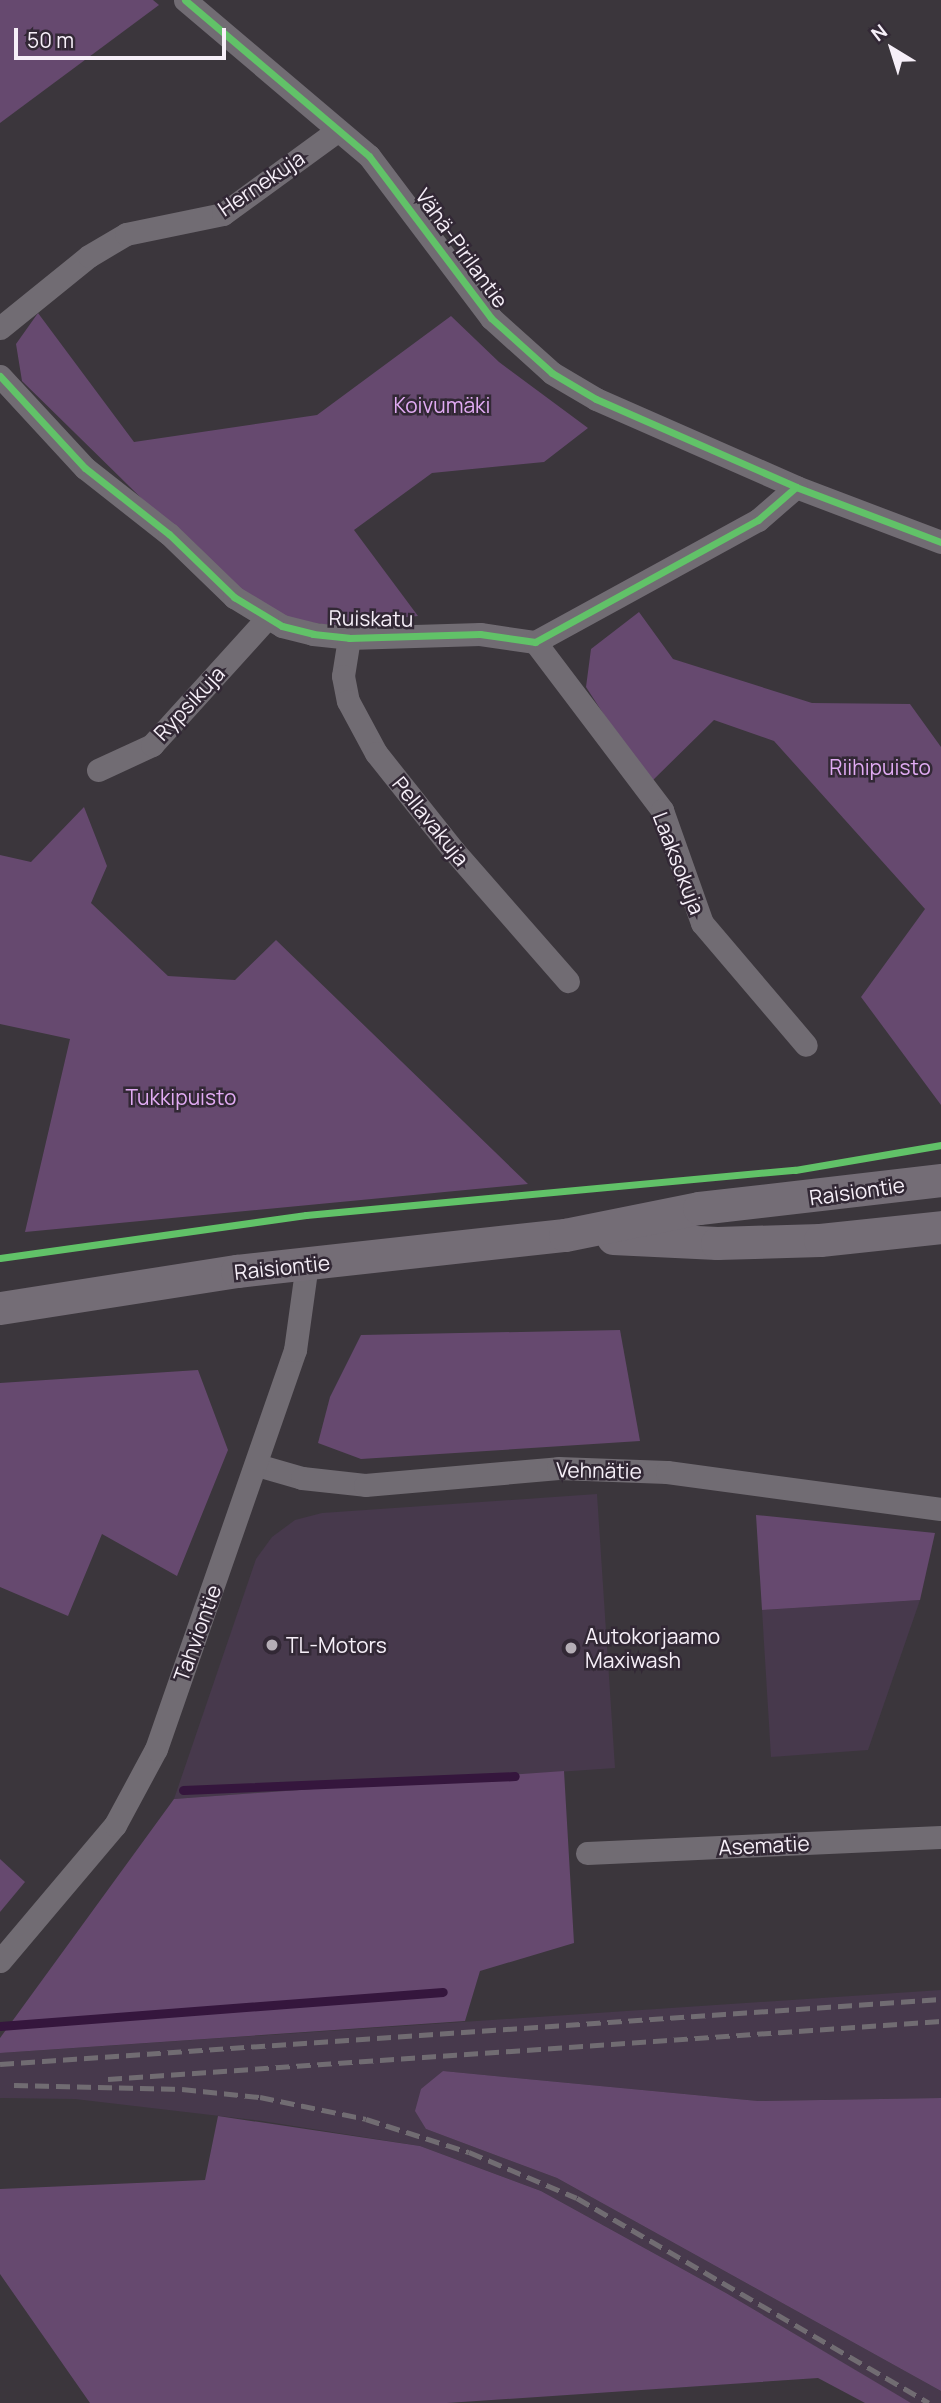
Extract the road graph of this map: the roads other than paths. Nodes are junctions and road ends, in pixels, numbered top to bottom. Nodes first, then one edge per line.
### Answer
1 (185, 0) edge
2 (338, 130) junction
3 (0, 328) edge
4 (0, 376) edge
5 (796, 487) junction
6 (941, 542) edge
7 (267, 618) junction
8 (349, 638) junction
9 (535, 642) junction
10 (98, 770) dead end
11 (568, 981) dead end
12 (806, 1045) dead end
13 (941, 1180) edge
14 (941, 1227) edge
15 (565, 1236) junction
16 (307, 1264) junction
17 (0, 1308) edge
18 (257, 1465) junction
19 (941, 1509) edge
20 (941, 1837) edge
21 (587, 1853) dead end
22 (0, 1961) edge

1 - 2 street, Vähä-Pirilantie
2 - 3 street, Hernekuja
2 - 5 street, Vähä-Pirilantie
4 - 7 street, Ruiskatu
5 - 6 street, Vähä-Pirilantie
5 - 9 street
7 - 8 street, Ruiskatu
7 - 10 street, Rypsikuja
8 - 9 street, Ruiskatu
8 - 11 street, Pellavakuja
9 - 12 street, Laaksokuja
13 - 15 main road, Raisiontie
14 - 15 main road, Raisiontie
15 - 16 main road, Raisiontie
16 - 17 main road, Raisiontie
16 - 18 street, Tahviontie
18 - 19 street, Vehnätie
18 - 22 street, Tahviontie
20 - 21 street, Asematie

